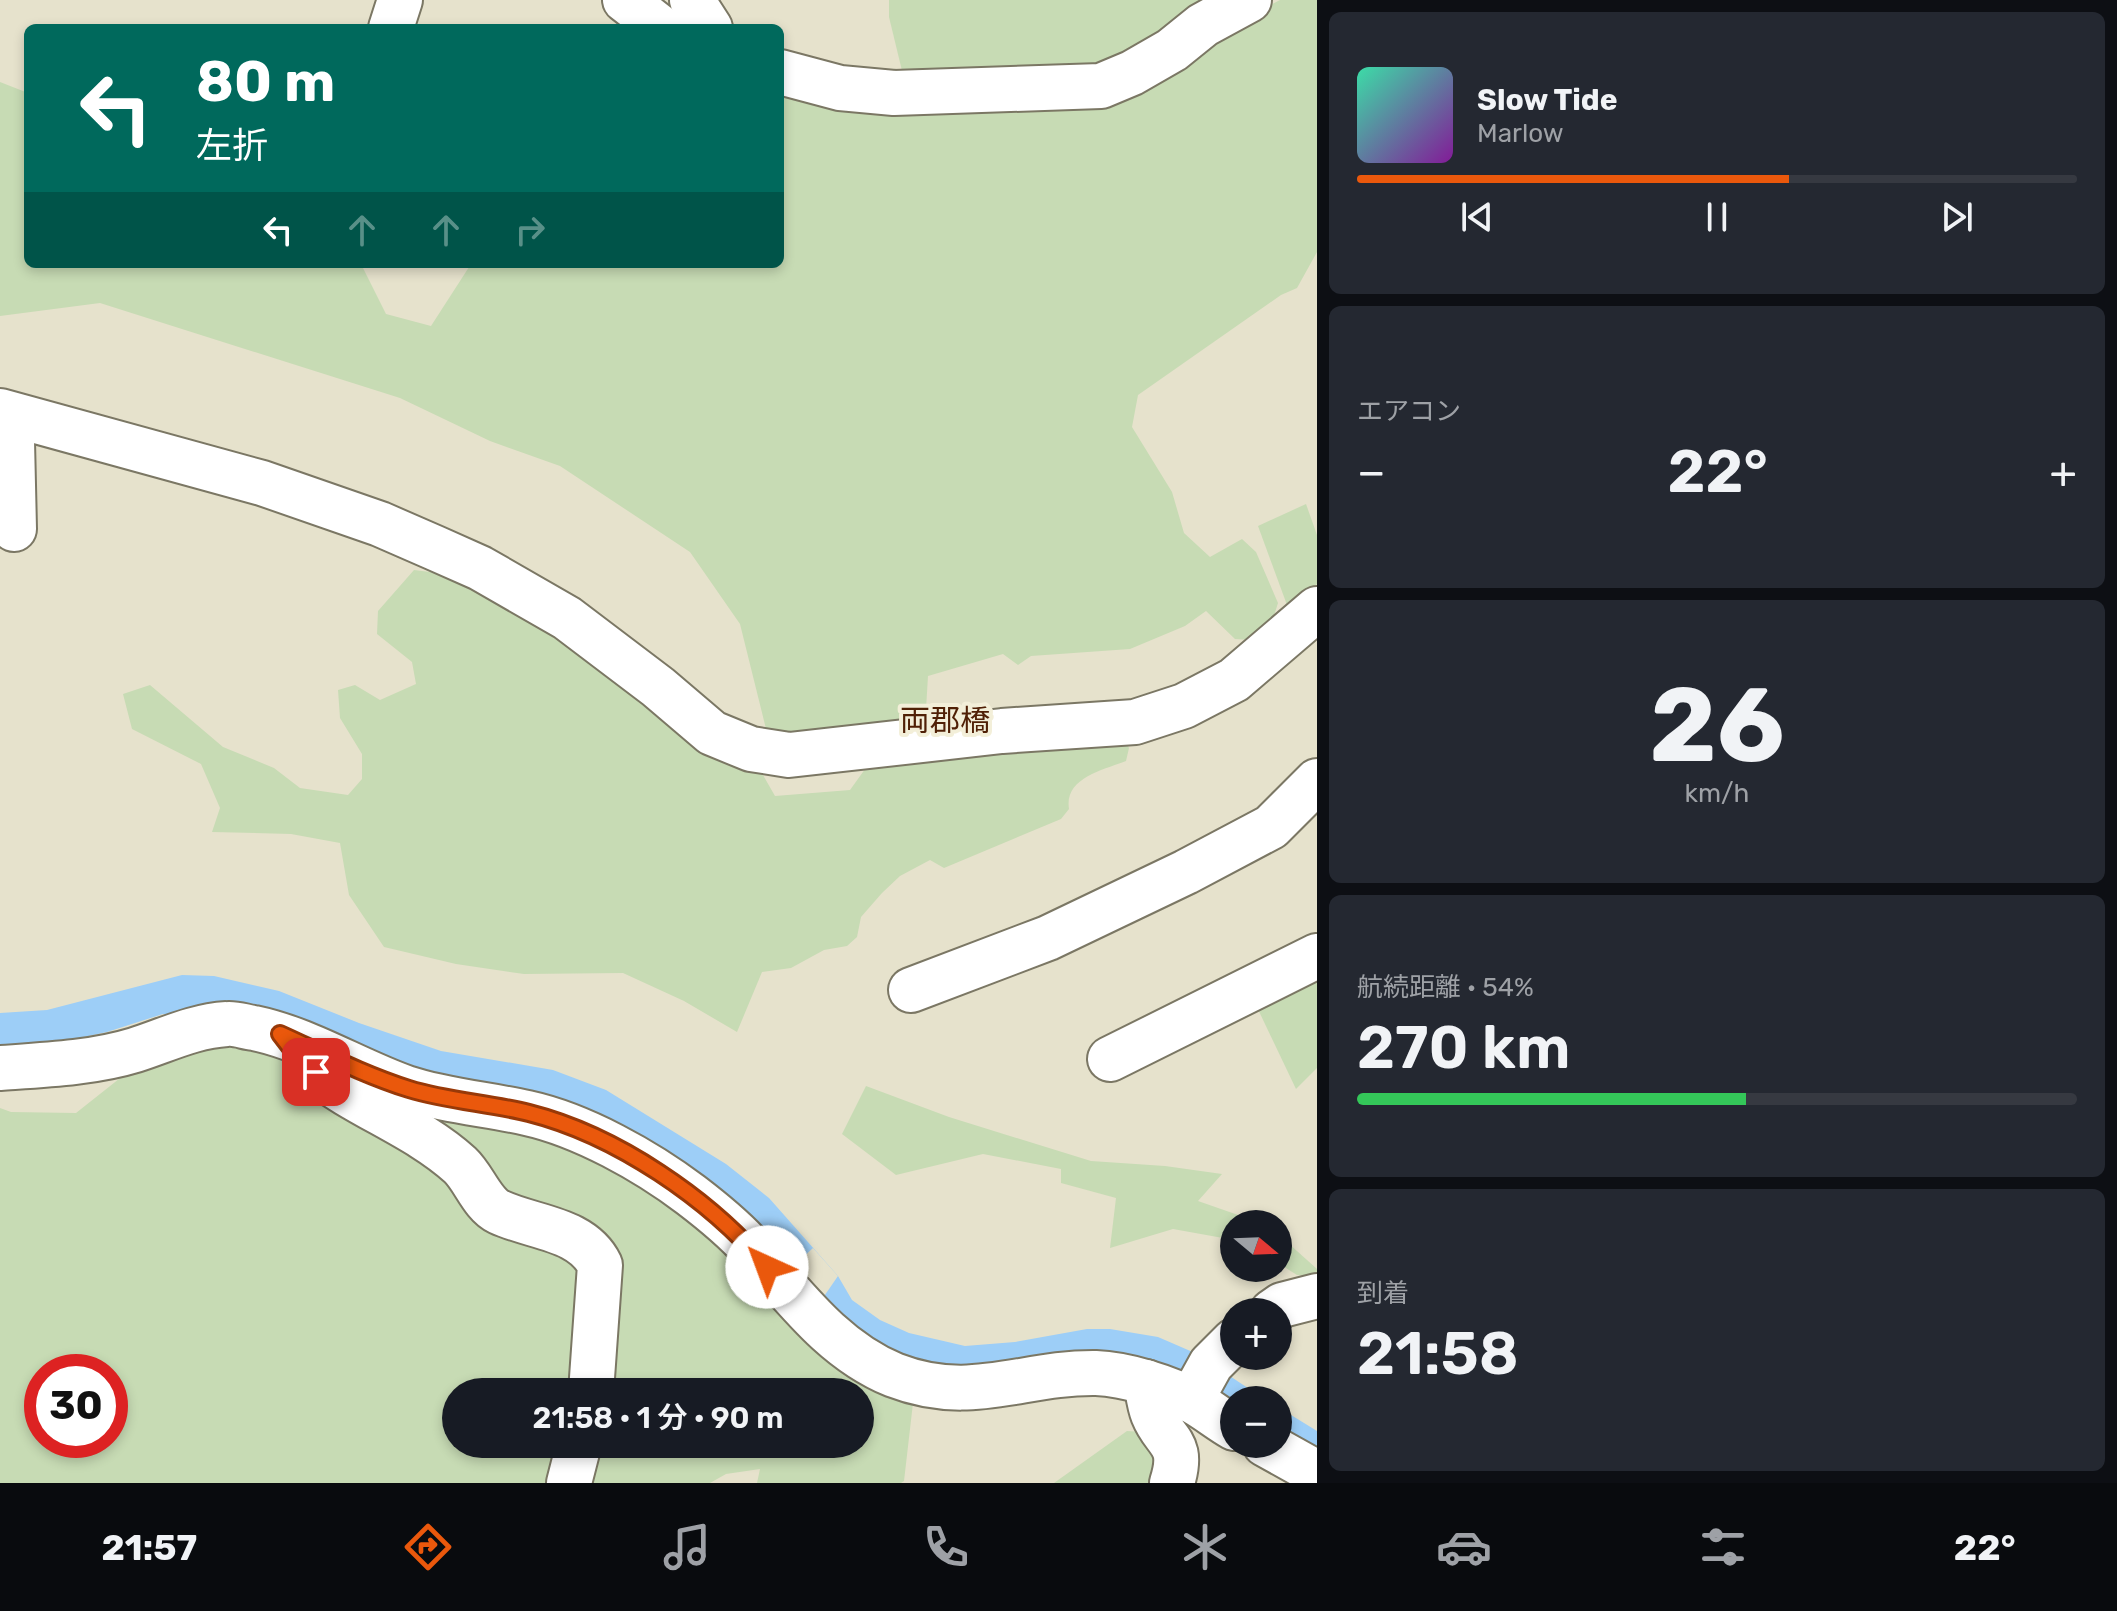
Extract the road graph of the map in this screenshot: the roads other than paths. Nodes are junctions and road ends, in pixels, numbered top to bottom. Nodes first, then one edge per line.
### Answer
1 (400, 0) edge
2 (625, 0) edge
3 (692, 0) edge
4 (1249, 0) edge
5 (392, 24) edge
6 (656, 24) edge
7 (707, 24) edge
8 (784, 73) edge
9 (8, 414) edge
10 (14, 529) dead end
11 (1317, 609) edge
12 (1317, 781) edge
13 (1317, 956) edge
14 (911, 990) dead end
15 (280, 1034) junction
16 (1110, 1059) dead end
17 (0, 1068) edge
18 (1317, 1296) edge
19 (1292, 1302) edge
20 (1209, 1373) edge
21 (592, 1378) edge
22 (1146, 1382) junction
23 (1220, 1397) edge
24 (575, 1458) edge
25 (1290, 1458) edge
26 (1317, 1473) edge
27 (569, 1483) edge
28 (1172, 1483) edge

1 - 5 street
2 - 6 street
3 - 7 street
4 - 8 street
9 - 10 street
9 - 11 street
12 - 14 street
13 - 16 street
15 - 17 street
15 - 21 street
15 - 22 street
18 - 19 street
20 - 22 street
20 - 23 street
22 - 28 street
24 - 27 street
25 - 26 street

